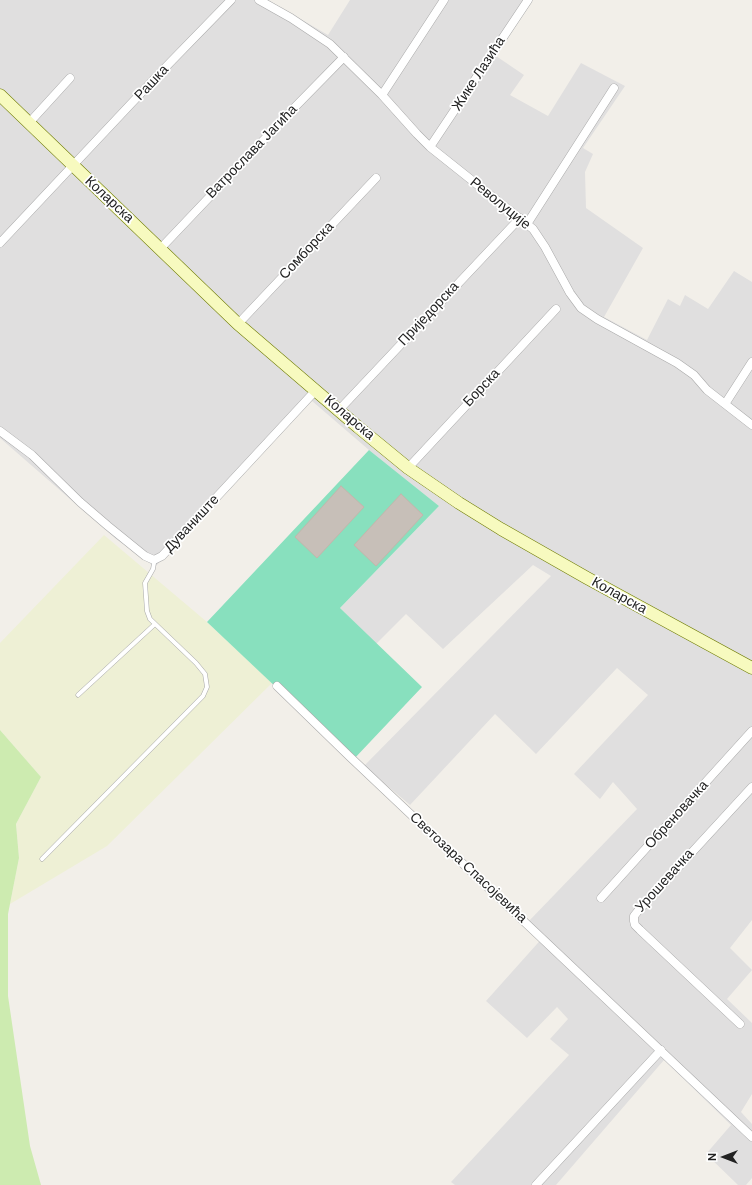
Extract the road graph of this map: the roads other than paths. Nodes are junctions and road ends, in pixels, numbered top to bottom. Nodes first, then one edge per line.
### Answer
1 (232, 0) edge
2 (259, 0) edge
3 (444, 0) edge
4 (528, 0) edge
5 (344, 57) junction
6 (70, 78) dead end
7 (614, 88) dead end
8 (0, 95) edge
9 (382, 95) junction
10 (29, 123) junction
11 (430, 147) junction
12 (73, 166) junction
13 (376, 178) dead end
14 (520, 218) junction
15 (527, 224) junction
16 (0, 243) edge
17 (160, 248) junction
18 (556, 309) dead end
19 (238, 324) junction
20 (752, 362) edge
21 (316, 390) junction
22 (725, 404) junction
23 (339, 410) junction
24 (752, 425) edge
25 (0, 431) edge
26 (408, 468) junction
27 (154, 560) junction
28 (155, 624) junction
29 (752, 668) edge
30 (277, 686) dead end
31 (78, 695) dead end
32 (752, 731) edge
33 (752, 788) edge
34 (42, 859) dead end
35 (601, 898) dead end
36 (740, 1024) dead end
37 (661, 1050) junction
38 (752, 1137) edge
39 (536, 1185) edge

1 - 12 street, Рашка
2 - 5 street, Револуције
3 - 9 street
4 - 11 street, Жике Лазића
5 - 9 street, Револуције
5 - 17 street, Ватрослава Јагића
6 - 10 street
7 - 15 street
8 - 10 main road, Коларска
9 - 11 street, Револуције
10 - 12 main road, Коларска
11 - 14 street, Револуције
12 - 16 street, Рашка
12 - 17 main road, Коларска
13 - 19 street, Сомборска
14 - 15 street, Револуције
14 - 23 street, Приједорска
15 - 22 street, Револуције
17 - 19 main road, Коларска
18 - 26 street, Борска
19 - 21 main road, Коларска
20 - 22 street
21 - 23 main road, Коларска
21 - 27 street, Дуваниште
22 - 24 street, Револуције
23 - 26 main road, Коларска
25 - 27 street, Дуваниште
26 - 29 main road, Коларска
27 - 28 lane
28 - 31 lane
28 - 34 lane
30 - 37 street, Светозара Спасојевића
32 - 35 street, Обреновачка
33 - 36 street, Урошевачка
37 - 38 street, Светозара Спасојевића
37 - 39 street

